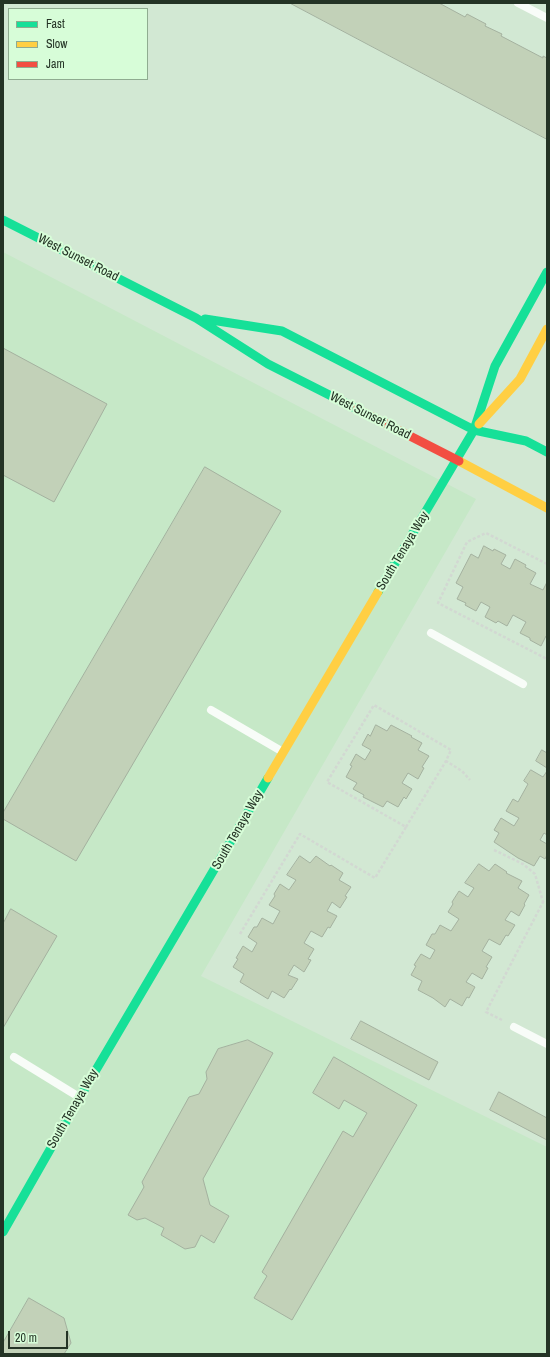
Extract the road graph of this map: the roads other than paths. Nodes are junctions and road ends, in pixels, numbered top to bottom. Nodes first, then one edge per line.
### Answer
1 (518, 3) edge
2 (547, 18) edge
3 (3, 220) edge
4 (547, 272) edge
5 (196, 318) junction
6 (547, 329) edge
7 (474, 430) junction
8 (547, 452) edge
9 (457, 460) junction
10 (547, 508) edge
11 (431, 633) dead end
12 (523, 684) dead end
13 (212, 710) dead end
14 (283, 752) junction
15 (514, 1027) road end
16 (547, 1044) edge
17 (14, 1057) dead end
18 (80, 1097) junction
19 (3, 1232) edge

1 - 2 lane
3 - 5 street, West Sunset Road
4 - 7 street, South Tenaya Way
5 - 7 street, West Sunset Road
5 - 9 street, West Sunset Road
6 - 7 street, South Tenaya Way
7 - 8 street, West Sunset Road
7 - 9 street, South Tenaya Way
9 - 10 street, West Sunset Road
9 - 14 street, South Tenaya Way
11 - 12 lane
13 - 14 lane
14 - 18 street, South Tenaya Way
15 - 16 lane
17 - 18 lane
18 - 19 street, South Tenaya Way

